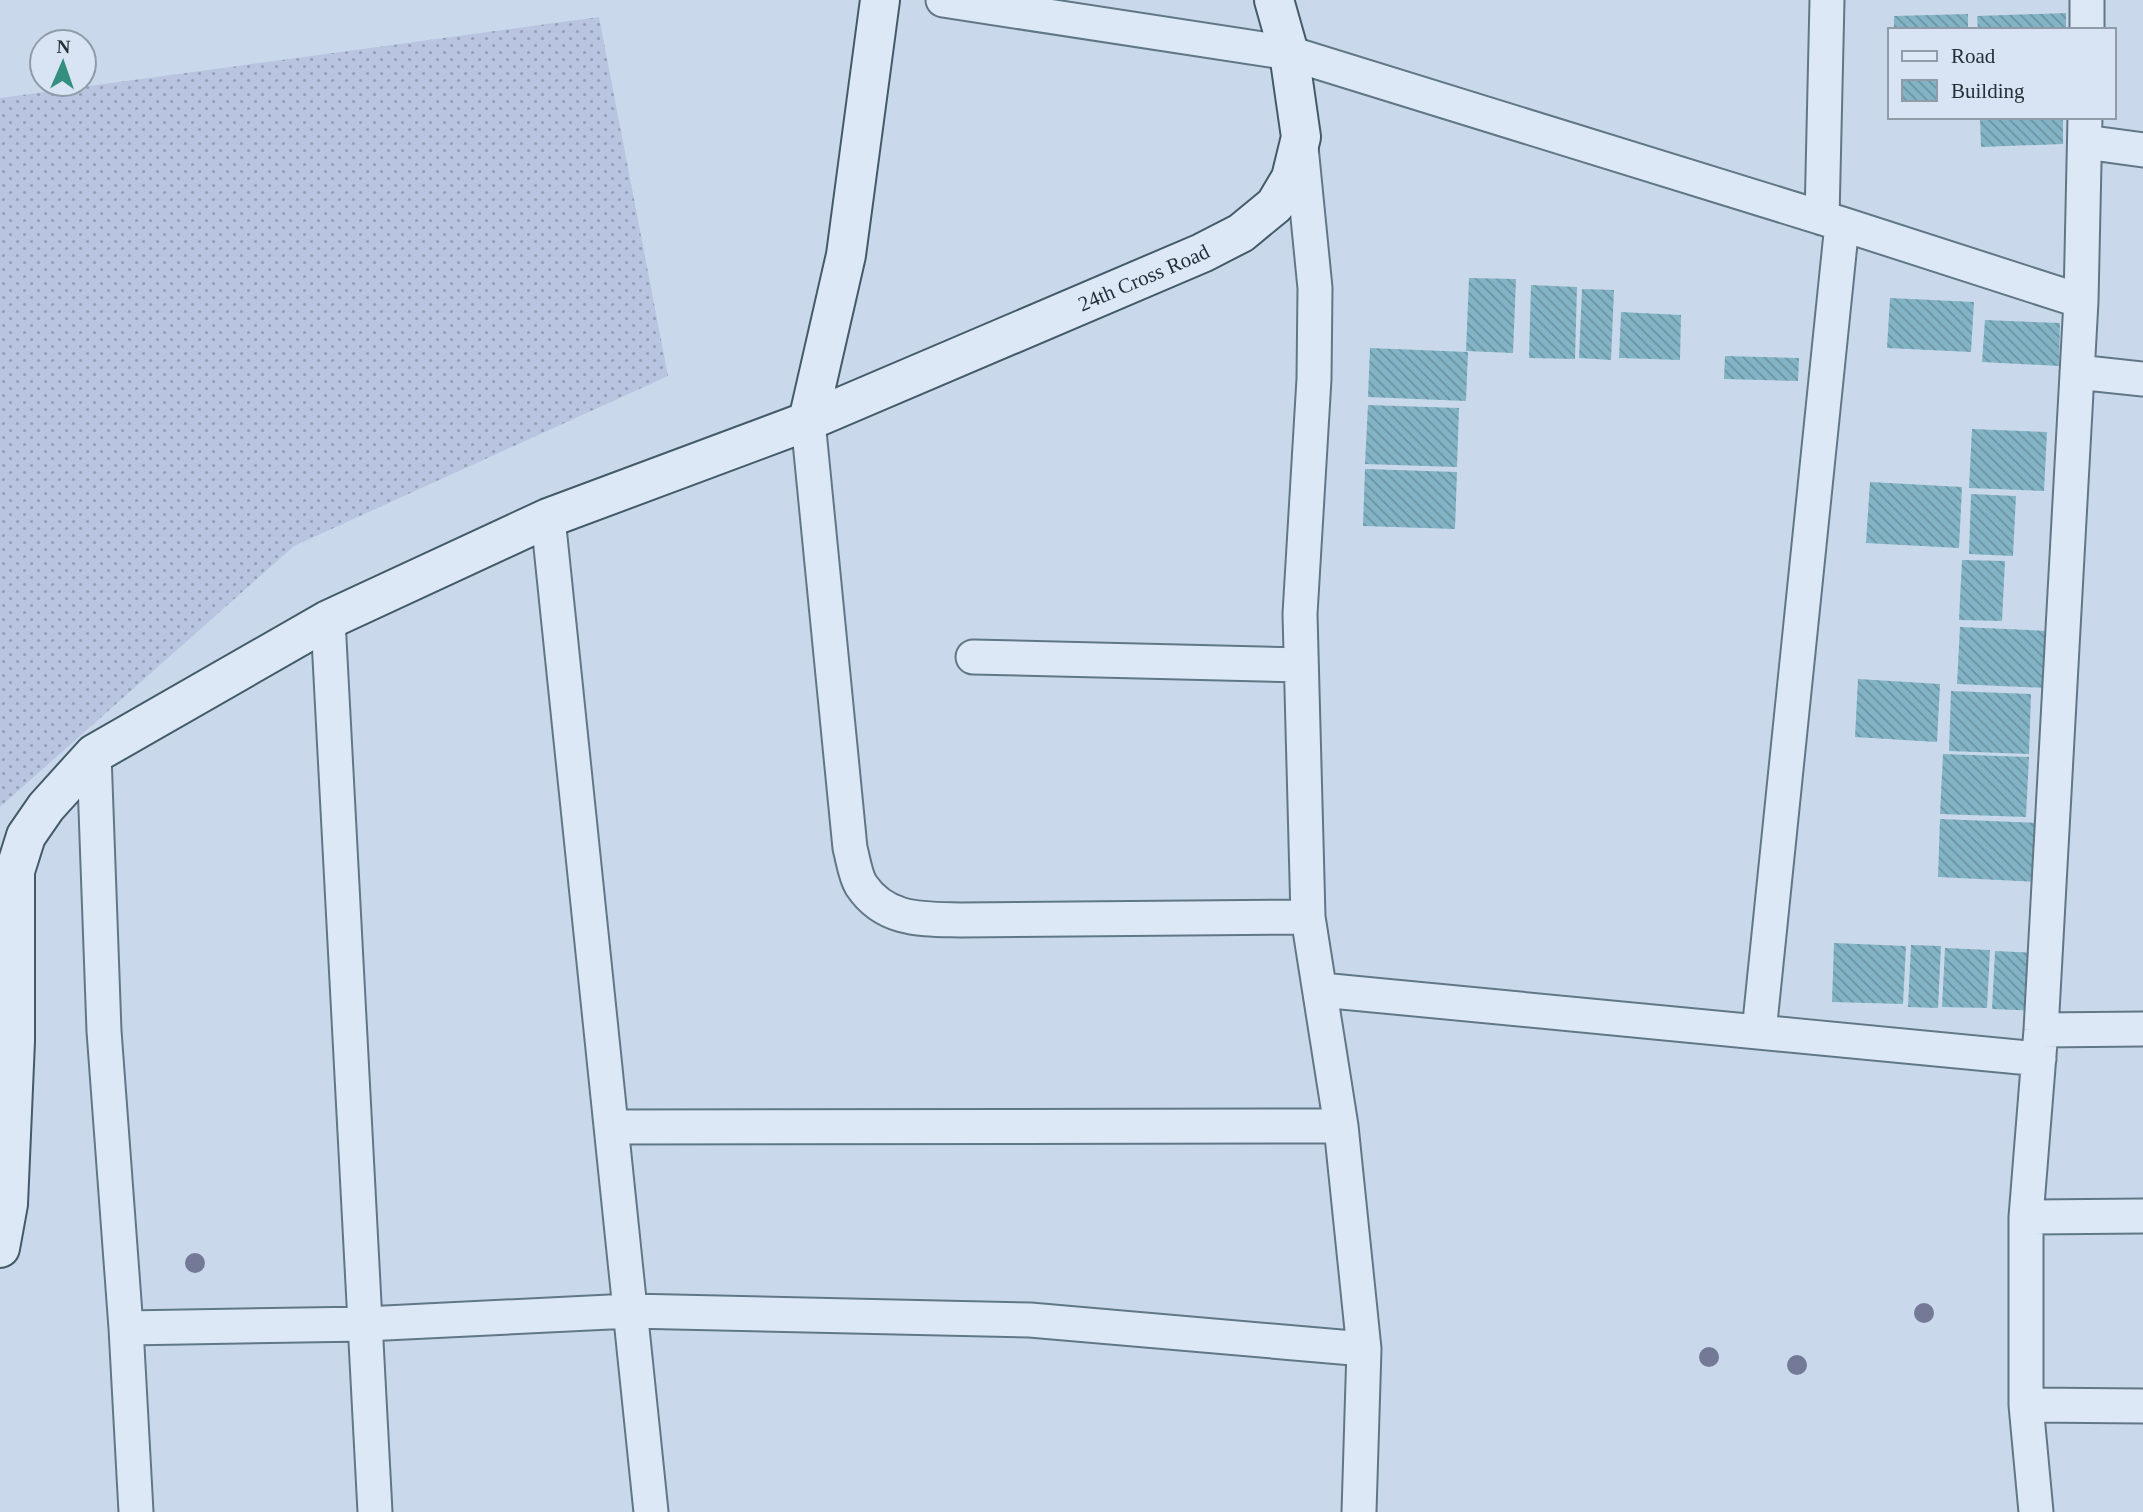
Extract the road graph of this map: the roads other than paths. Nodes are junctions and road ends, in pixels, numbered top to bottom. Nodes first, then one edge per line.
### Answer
1 (880, 0) edge
2 (943, 0) edge
3 (1274, 0) edge
4 (1828, 0) edge
5 (2087, 0) edge
6 (2087, 28) edge
7 (1289, 53) junction
8 (2085, 130) edge
9 (1301, 137) junction
10 (2143, 150) edge
11 (1832, 221) junction
12 (2081, 301) junction
13 (2077, 372) junction
14 (2143, 379) edge
15 (808, 421) junction
16 (548, 518) junction
17 (328, 620) junction
18 (972, 657) dead end
19 (1301, 665) junction
20 (94, 754) junction
21 (8, 869) edge
22 (1308, 916) junction
23 (1321, 990) junction
24 (2143, 1029) edge
25 (1759, 1032) junction
26 (2040, 1044) junction
27 (1341, 1126) junction
28 (611, 1127) junction
29 (2026, 1216) junction
30 (2143, 1216) edge
31 (0, 1248) edge
32 (630, 1311) junction
33 (366, 1324) junction
34 (126, 1328) junction
35 (1364, 1349) junction
36 (2026, 1405) junction
37 (2143, 1406) edge
38 (658, 1511) edge
39 (136, 1512) edge
40 (375, 1512) edge
41 (1359, 1512) edge
42 (2036, 1512) edge

1 - 15 street
2 - 7 street
3 - 7 street, 24th Cross Road
4 - 11 street
5 - 6 street
7 - 9 street, 24th Cross Road
7 - 11 street
8 - 10 street
8 - 12 street
9 - 15 street, 24th Cross Road
9 - 19 street
11 - 12 street
11 - 25 street
12 - 13 street
13 - 14 street
13 - 26 street
15 - 16 street, 24th Cross Road
15 - 22 street
16 - 17 street, 24th Cross Road
16 - 28 street
17 - 20 street, 24th Cross Road
17 - 33 street
18 - 19 street
19 - 22 street
20 - 21 street, 24th Cross Road
20 - 34 street
21 - 31 street, 24th Cross Road
22 - 23 street
23 - 25 street
23 - 27 street
24 - 26 street
25 - 26 street
26 - 29 street
27 - 28 street
27 - 35 street
28 - 32 street
29 - 30 street
29 - 36 street
32 - 33 street
32 - 35 street
32 - 38 street
33 - 34 street
33 - 40 street
34 - 39 street
35 - 41 street
36 - 37 street
36 - 42 street

